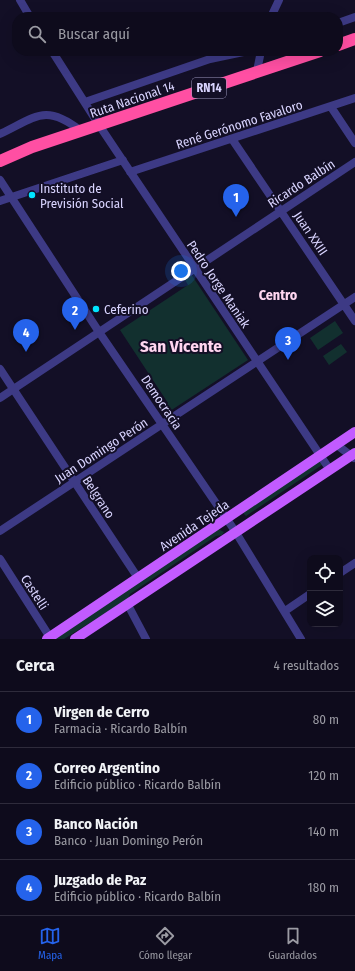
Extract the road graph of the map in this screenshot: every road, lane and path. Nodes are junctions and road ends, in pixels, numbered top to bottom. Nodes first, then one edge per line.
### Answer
1 (20, 0) edge
2 (279, 0) edge
3 (27, 12) edge
4 (273, 12) edge
5 (355, 16) edge
6 (343, 21) edge
7 (355, 39) edge
8 (343, 43) edge
9 (55, 56) edge
10 (224, 56) edge
11 (260, 56) edge
12 (304, 56) edge
13 (257, 71) junction
14 (355, 98) edge
15 (85, 102) junction
16 (331, 107) junction
17 (99, 125) junction
18 (81, 131) junction
19 (0, 134) edge
20 (232, 139) junction
21 (355, 143) edge
22 (122, 160) junction
23 (0, 161) edge
24 (355, 162) edge
25 (130, 172) junction
26 (0, 180) edge
27 (11, 196) junction
28 (0, 201) edge
29 (281, 210) junction
30 (194, 268) junction
31 (355, 297) edge
32 (344, 304) junction
33 (355, 321) edge
34 (99, 332) junction
35 (257, 361) junction
36 (0, 369) edge
37 (13, 389) junction
38 (0, 398) edge
39 (163, 424) junction
40 (353, 436) edge
41 (337, 445) junction
42 (320, 456) junction
43 (354, 456) edge
44 (330, 470) junction
45 (74, 481) junction
46 (227, 518) junction
47 (0, 531) edge
48 (235, 531) junction
49 (0, 559) edge
50 (355, 563) edge
51 (343, 572) edge
52 (138, 578) junction
53 (307, 596) edge
54 (128, 605) junction
55 (285, 611) junction
56 (49, 638) edge
57 (74, 639) edge
58 (146, 639) edge
59 (301, 639) edge

1 - 3 street
2 - 4 street
5 - 6 street
7 - 8 highway
9 - 15 street, Pedro Jorge Maniak
10 - 15 street
11 - 13 street
12 - 13 highway, Ruta Nacional 14 / RN14
13 - 17 highway, Ruta Nacional 14 / RN14
14 - 16 street, René Gerónomo Favaloro
15 - 17 street, Pedro Jorge Maniak
16 - 20 street, René Gerónomo Favaloro
16 - 21 street
17 - 18 highway, Ruta Nacional 14 / RN14
17 - 22 street, Pedro Jorge Maniak
18 - 19 street
18 - 23 highway, Ruta Nacional 14 / RN14
20 - 25 street, René Gerónomo Favaloro
20 - 29 street, Juan XXIII
22 - 25 street, Pedro Jorge Maniak
22 - 27 street
24 - 29 street, Ricardo Balbín
25 - 30 street, Pedro Jorge Maniak
26 - 27 street, Democracia
27 - 28 street
27 - 34 street, Democracia
29 - 30 street, Ricardo Balbín
29 - 32 street, Juan XXIII
30 - 34 street, Ricardo Balbín
30 - 35 street, Pedro Jorge Maniak
31 - 32 street, Juan Domingo Perón
32 - 33 street, Juan XXIII
32 - 35 street, Juan Domingo Perón
34 - 37 street, Ricardo Balbín
34 - 39 street, Democracia
35 - 39 street, Juan Domingo Perón
35 - 42 street, Pedro Jorge Maniak
36 - 37 street, Belgrano
37 - 38 street, Ricardo Balbín
37 - 45 street, Belgrano
39 - 45 street, Juan Domingo Perón
39 - 46 street, Democracia
40 - 41 main road, Avenida Tejeda
41 - 42 main road, Avenida Tejeda
41 - 43 street
42 - 44 street, Pedro Jorge Maniak
42 - 46 main road, Avenida Tejeda
43 - 44 main road
44 - 48 main road
45 - 47 street, Juan Domingo Perón
45 - 52 street, Belgrano
46 - 48 street, Democracia
46 - 52 main road, Avenida Tejeda
48 - 54 main road
48 - 55 street, Democracia
49 - 56 street, Castelli
50 - 51 street
52 - 56 main road, Avenida Tejeda
53 - 55 street
54 - 57 main road
54 - 58 street
55 - 59 street, Democracia

